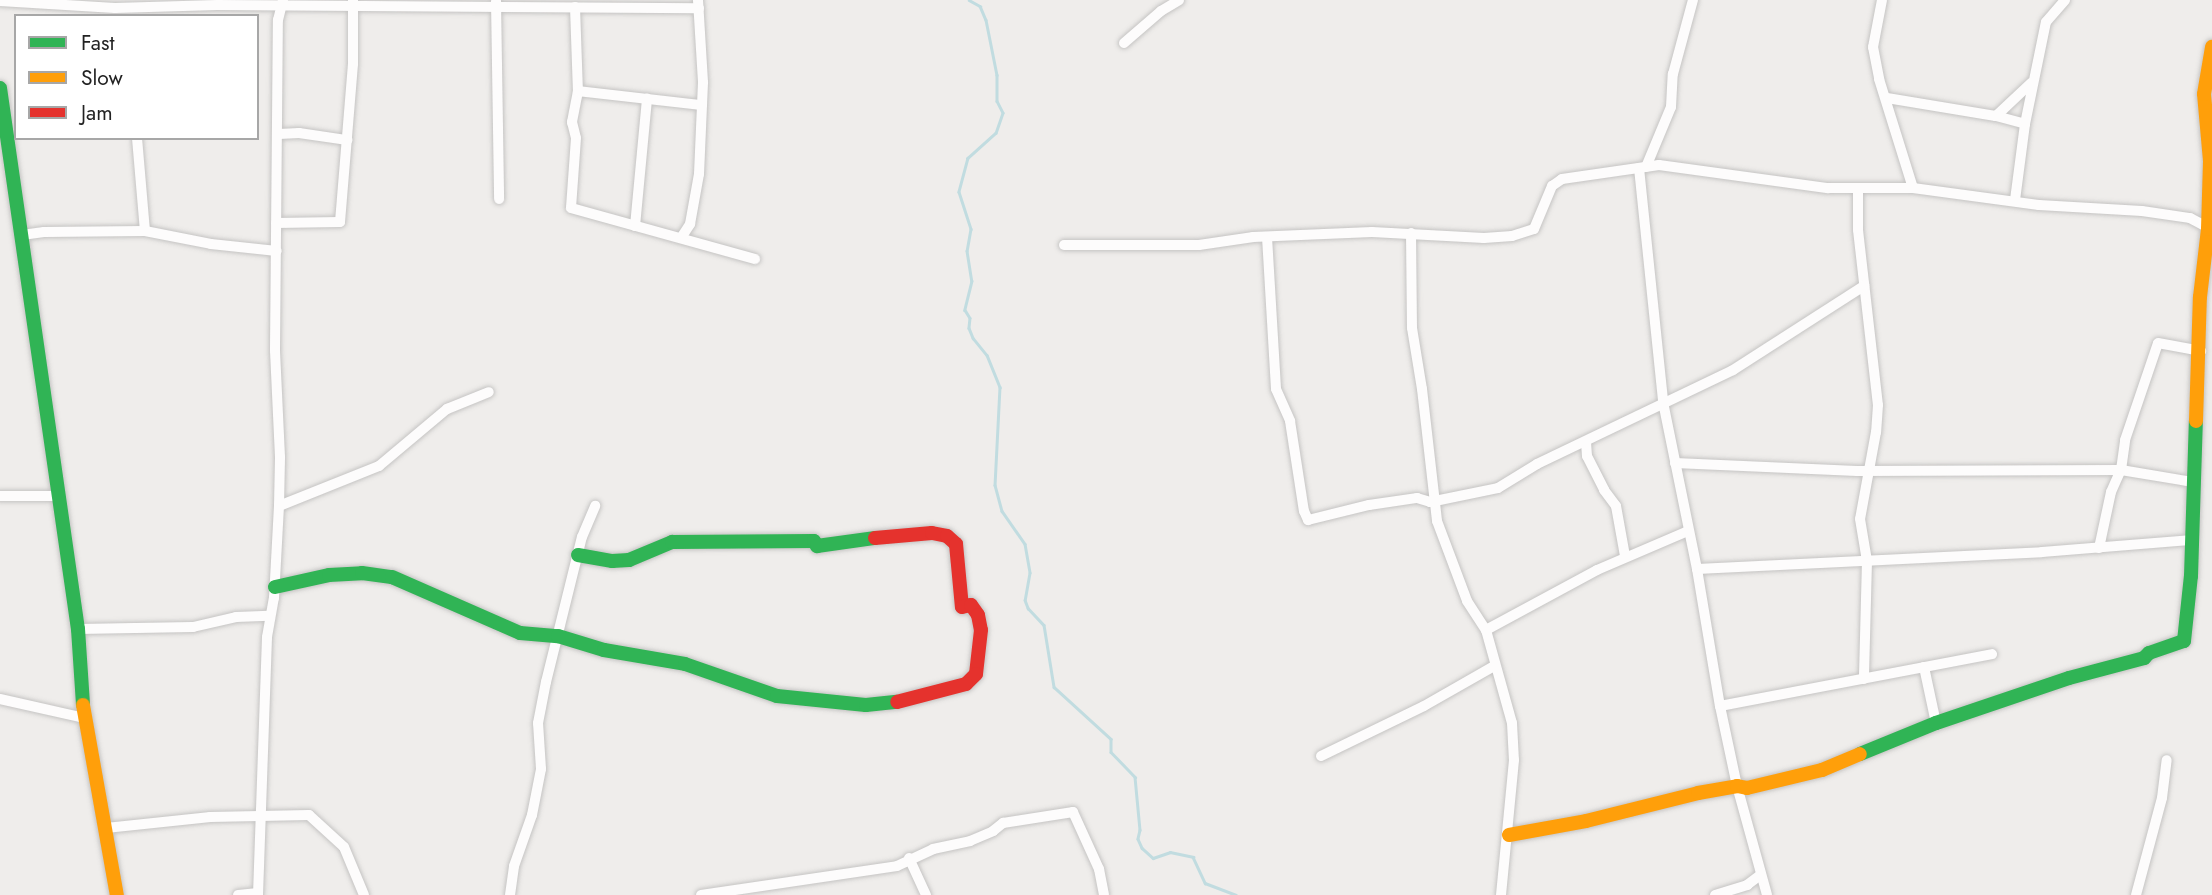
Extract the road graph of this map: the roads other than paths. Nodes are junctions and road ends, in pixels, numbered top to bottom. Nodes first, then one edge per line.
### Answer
1 (1179, 0) edge
2 (1693, 0) edge
3 (1882, 0) edge
4 (2065, 0) edge
5 (0, 1) edge
6 (218, 3) edge
7 (283, 3) edge
8 (353, 3) edge
9 (422, 3) edge
10 (496, 3) edge
11 (648, 3) edge
12 (698, 4) edge
13 (575, 7) junction
14 (115, 8) edge
15 (1124, 43) dead end
16 (2212, 47) edge
17 (2034, 80) junction
18 (0, 88) edge
19 (578, 91) junction
20 (2208, 94) edge
21 (1887, 98) junction
22 (647, 99) junction
23 (701, 105) junction
24 (1996, 116) junction
25 (2025, 124) junction
26 (279, 134) junction
27 (137, 140) edge
28 (347, 140) junction
29 (1643, 167) junction
30 (1913, 188) junction
31 (1858, 189) junction
32 (499, 200) dead end
33 (2015, 200) junction
34 (276, 223) junction
35 (635, 226) junction
36 (2210, 229) edge
37 (145, 231) junction
38 (1411, 233) junction
39 (22, 235) junction
40 (1267, 237) junction
41 (681, 238) junction
42 (1064, 245) dead end
43 (277, 251) junction
44 (755, 259) dead end
45 (1864, 286) junction
46 (2201, 351) junction
47 (489, 392) dead end
48 (1663, 402) junction
49 (1586, 442) junction
50 (1675, 463) junction
51 (1868, 470) junction
52 (2121, 470) junction
53 (2193, 482) junction
54 (0, 496) edge
55 (58, 496) junction
56 (1434, 500) junction
57 (279, 506) junction
58 (595, 506) dead end
59 (1688, 531) junction
60 (2190, 540) junction
61 (2099, 548) junction
62 (578, 555) junction
63 (1625, 556) junction
64 (1867, 561) junction
65 (1697, 569) junction
66 (275, 587) junction
67 (269, 616) junction
68 (78, 629) junction
69 (1486, 630) junction
70 (558, 636) junction
71 (1992, 654) dead end
72 (1494, 666) junction
73 (1924, 667) junction
74 (1864, 679) junction
75 (0, 699) edge
76 (1720, 706) junction
77 (84, 718) junction
78 (1936, 723) junction
79 (1321, 756) dead end
80 (2167, 760) dead end
81 (1737, 786) junction
82 (261, 815) junction
83 (106, 828) junction
84 (1509, 835) junction
85 (909, 858) junction
86 (1759, 876) junction
87 (258, 894) edge
88 (723, 894) edge
89 (117, 895) edge
90 (238, 895) edge
91 (364, 895) edge
92 (510, 895) edge
93 (701, 895) edge
94 (926, 895) edge
95 (1104, 895) edge
96 (1501, 895) edge
97 (1715, 895) edge
98 (1767, 895) edge
99 (2136, 895) edge

1 - 15 street
2 - 29 street
3 - 21 street
4 - 17 street
5 - 14 street
6 - 7 street
6 - 14 street
7 - 8 street
7 - 26 street
8 - 9 street
8 - 28 street
9 - 10 street
10 - 13 street
10 - 32 street
11 - 12 street
11 - 13 street
12 - 23 street
13 - 19 street
16 - 20 street
17 - 24 street
17 - 25 street
18 - 39 street
19 - 22 street
19 - 35 street
20 - 36 street
21 - 24 street
21 - 30 street
22 - 23 street
22 - 35 street
23 - 41 street
24 - 25 street
25 - 33 street
26 - 28 street
26 - 34 street
27 - 37 street
28 - 34 street
29 - 31 street
29 - 38 street
29 - 48 street
30 - 31 street
30 - 33 street
31 - 45 street
33 - 36 street
34 - 43 street
35 - 41 street
36 - 46 street
37 - 39 street
37 - 43 street
38 - 40 street
38 - 56 street
39 - 55 street
40 - 42 street
40 - 56 street
41 - 44 street
43 - 57 street
45 - 48 street
45 - 51 street
46 - 52 street
46 - 53 street
47 - 57 street
48 - 49 street
48 - 50 street
49 - 56 street
49 - 63 street
50 - 51 street
50 - 59 street
51 - 52 street
51 - 64 street
52 - 53 street
52 - 61 street
53 - 60 street
54 - 55 street
55 - 68 street
56 - 69 street
57 - 66 street
58 - 62 street
59 - 63 street
59 - 65 street
60 - 61 street
60 - 78 street
61 - 64 street
62 - 70 street
62 - 70 street
63 - 69 street
64 - 65 street
64 - 74 street
65 - 76 street
66 - 67 street
66 - 70 street
67 - 68 street
67 - 82 street
68 - 77 street
69 - 72 street
70 - 92 street
71 - 73 street
72 - 79 street
72 - 84 street
73 - 74 street
73 - 78 street
74 - 76 street
75 - 77 street
76 - 81 street
77 - 83 street
78 - 81 street
80 - 99 street
81 - 84 street
81 - 86 street
82 - 83 street
82 - 87 street
82 - 91 street
83 - 89 street
84 - 96 street
85 - 88 street
85 - 94 street
85 - 95 street
86 - 97 street
86 - 98 street
87 - 90 street
88 - 93 street

